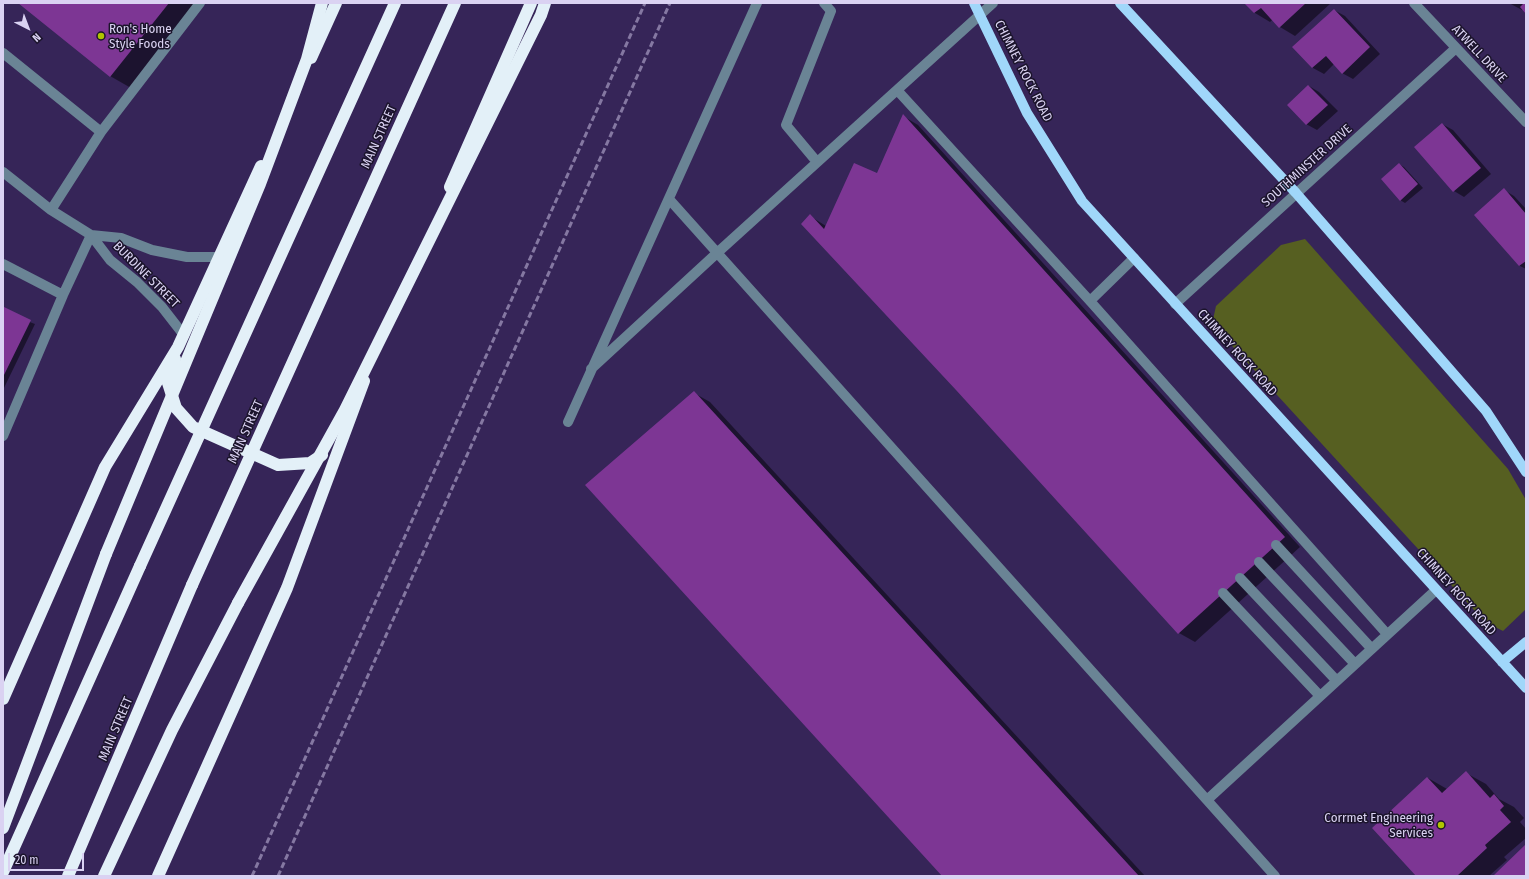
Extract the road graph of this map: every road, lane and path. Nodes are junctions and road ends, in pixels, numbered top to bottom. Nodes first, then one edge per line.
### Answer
1 (200, 3) edge
2 (322, 3) edge
3 (336, 3) edge
4 (395, 3) edge
5 (455, 3) edge
6 (531, 3) edge
7 (545, 3) edge
8 (757, 3) edge
9 (824, 3) edge
10 (974, 3) edge
11 (993, 3) edge
12 (1120, 3) edge
13 (1414, 3) edge
14 (980, 15) junction
15 (1456, 48) junction
16 (3, 53) edge
17 (897, 90) junction
18 (1526, 122) edge
19 (101, 132) junction
20 (817, 162) junction
21 (3, 172) edge
22 (1296, 193) junction
23 (669, 198) junction
24 (51, 210) junction
25 (91, 235) junction
26 (717, 252) junction
27 (220, 257) junction
28 (1134, 258) junction
29 (3, 264) edge
30 (62, 295) junction
31 (1090, 301) junction
32 (1175, 304) junction
33 (183, 334) junction
34 (178, 347) junction
35 (591, 369) junction
36 (568, 422) dead end
37 (348, 426) junction
38 (3, 436) edge
39 (1526, 472) edge
40 (1276, 545) dead end
41 (1259, 562) dead end
42 (1240, 578) dead end
43 (1436, 590) junction
44 (1223, 593) dead end
45 (1387, 634) junction
46 (1526, 642) edge
47 (1371, 648) junction
48 (1502, 662) junction
49 (1354, 664) junction
50 (1336, 680) junction
51 (1526, 688) edge
52 (1320, 696) junction
53 (3, 697) edge
54 (1207, 800) junction
55 (3, 828) edge
56 (3, 872) edge
57 (68, 876) edge
58 (104, 876) edge
59 (158, 876) edge
60 (1275, 876) edge

1 - 19 street
2 - 55 highway, bridge
3 - 27 highway
4 - 56 highway, bridge
5 - 57 highway, MAIN STREET, bridge
6 - 37 highway
7 - 58 highway, bridge
8 - 23 street
9 - 20 street
10 - 14 main road, CHIMNEY ROCK ROAD
11 - 14 street
12 - 22 main road
13 - 15 street, ATWELL DRIVE
14 - 17 street
14 - 28 main road, CHIMNEY ROCK ROAD
15 - 18 street, ATWELL DRIVE
15 - 22 street, SOUTHMINSTER DRIVE
16 - 19 street
17 - 20 street
17 - 31 street
19 - 24 street
20 - 26 street
21 - 24 street, BURDINE STREET
22 - 32 street, SOUTHMINSTER DRIVE
22 - 39 main road
23 - 26 street
23 - 35 street
24 - 25 street, BURDINE STREET
25 - 27 street, BURDINE STREET
25 - 30 street
25 - 33 street, BURDINE STREET
26 - 35 street
26 - 54 street
27 - 33 highway
28 - 31 street
28 - 32 main road, CHIMNEY ROCK ROAD
29 - 30 street
30 - 38 street
31 - 45 street
32 - 43 main road, CHIMNEY ROCK ROAD
33 - 34 highway
34 - 37 highway
34 - 53 highway
35 - 36 street
37 - 59 highway
40 - 47 street
41 - 49 street
42 - 50 street
43 - 45 street
43 - 48 main road, CHIMNEY ROCK ROAD
44 - 52 street
45 - 47 street
46 - 48 main road
47 - 49 street
48 - 51 main road, CHIMNEY ROCK ROAD
49 - 50 street
50 - 52 street
52 - 54 street
54 - 60 street

